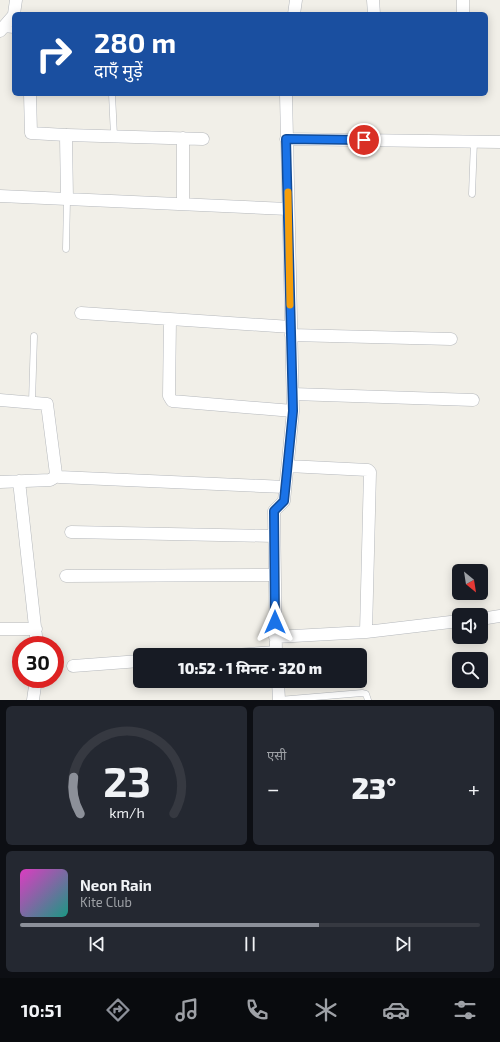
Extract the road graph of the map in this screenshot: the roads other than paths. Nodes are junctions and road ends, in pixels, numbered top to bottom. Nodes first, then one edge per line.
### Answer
1 (16, 0) edge
2 (296, 0) edge
3 (373, 0) edge
4 (463, 0) edge
5 (14, 12) edge
6 (294, 12) edge
7 (374, 12) edge
8 (464, 12) edge
9 (12, 18) edge
10 (6, 30) edge
11 (30, 96) edge
12 (112, 96) edge
13 (286, 96) edge
14 (66, 135) junction
15 (114, 136) junction
16 (182, 138) junction
17 (203, 139) dead end
18 (286, 139) junction
19 (474, 141) junction
20 (500, 142) edge
21 (472, 194) dead end
22 (0, 196) edge
23 (67, 199) junction
24 (183, 204) junction
25 (288, 209) junction
26 (66, 249) dead end
27 (81, 313) dead end
28 (170, 319) junction
29 (291, 331) junction
30 (34, 336) dead end
31 (451, 339) dead end
32 (293, 394) junction
33 (0, 400) edge
34 (473, 400) dead end
35 (32, 402) junction
36 (293, 411) junction
37 (288, 466) junction
38 (58, 476) junction
39 (19, 481) junction
40 (0, 482) edge
41 (286, 487) junction
42 (71, 532) dead end
43 (274, 536) junction
44 (274, 575) junction
45 (66, 576) dead end
46 (500, 616) edge
47 (488, 618) edge
48 (452, 622) edge
49 (0, 629) edge
50 (36, 629) junction
51 (366, 632) junction
52 (36, 636) edge
53 (275, 637) junction
54 (276, 648) edge
55 (133, 662) edge
56 (73, 666) dead end
57 (35, 688) edge
58 (278, 688) edge
59 (34, 700) edge
60 (279, 700) edge
61 (368, 700) edge

1 - 5 street
2 - 6 street
3 - 7 street
4 - 8 street
9 - 10 street
11 - 14 street
12 - 15 lane
13 - 18 street
14 - 15 street
14 - 23 street
15 - 16 street
16 - 17 street
16 - 24 street
18 - 19 street
18 - 25 street
19 - 20 street
19 - 21 lane
22 - 23 street
23 - 24 street
23 - 26 lane
24 - 25 street
25 - 29 street
27 - 28 street
28 - 29 street
28 - 36 street
29 - 31 street
29 - 32 street
30 - 35 lane
32 - 34 street
32 - 36 street
33 - 35 street
35 - 38 street
36 - 37 street
37 - 41 street
37 - 51 street
38 - 39 street
38 - 41 street
39 - 40 street
39 - 50 street
41 - 43 street
42 - 43 street
43 - 44 street
44 - 45 street
44 - 53 street
46 - 47 street
48 - 51 street
49 - 50 street
50 - 52 street
51 - 53 street
53 - 54 street
55 - 56 street
57 - 59 street
58 - 60 street
60 - 61 lane

